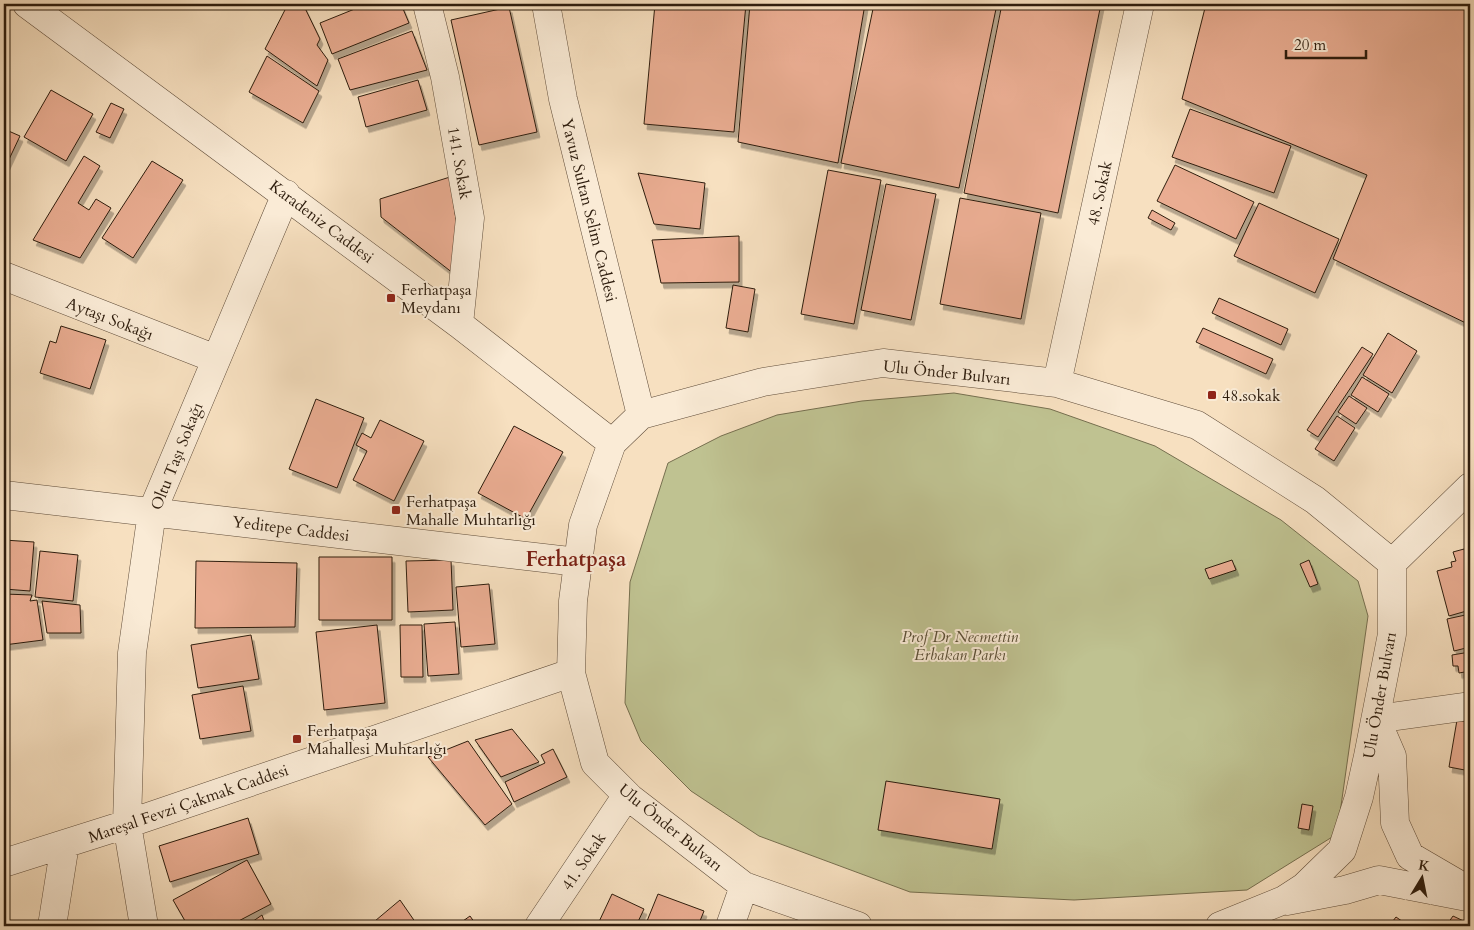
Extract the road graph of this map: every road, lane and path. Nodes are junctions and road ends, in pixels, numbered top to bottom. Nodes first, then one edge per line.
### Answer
1 (28, 4) edge
2 (427, 4) edge
3 (546, 4) edge
4 (1140, 4) edge
5 (286, 194) junction
6 (4, 276) edge
7 (459, 324) junction
8 (216, 359) junction
9 (1058, 383) junction
10 (641, 415) junction
11 (612, 444) junction
12 (1470, 487) edge
13 (4, 495) edge
14 (152, 512) junction
15 (578, 562) junction
16 (1392, 563) junction
17 (571, 673) junction
18 (1470, 706) edge
19 (1376, 720) junction
20 (627, 795) junction
21 (127, 824) junction
22 (65, 844) junction
23 (4, 864) edge
24 (744, 886) junction
25 (1470, 891) edge
26 (1470, 898) edge
27 (1276, 904) junction
28 (52, 926) edge
29 (144, 926) edge
30 (539, 926) edge
31 (730, 926) edge
32 (858, 926) edge
33 (1220, 926) edge

1 - 5 street, Karadeniz Caddesi
2 - 7 street, 141. Sokak
3 - 10 street, Yavuz Sultan Selim Caddesi
4 - 9 street, 48. Sokak
5 - 7 street, Karadeniz Caddesi
5 - 8 street, Oltu Taşı Sokağı
6 - 8 street, Aytaşı Sokağı
7 - 11 street, Karadeniz Caddesi
8 - 14 street, Oltu Taşı Sokağı
9 - 10 street, Ulu Önder Bulvarı
9 - 16 street, Ulu Önder Bulvarı
10 - 11 street, Ulu Önder Bulvarı
11 - 15 street, Ulu Önder Bulvarı
12 - 16 street
13 - 14 street, Yeditepe Caddesi
14 - 15 street, Yeditepe Caddesi
14 - 21 street, Oltu Taşı Sokağı
15 - 17 street, Ulu Önder Bulvarı
16 - 19 street, Ulu Önder Bulvarı
17 - 20 street, Ulu Önder Bulvarı
17 - 21 street, Mareşal Fevzi Çakmak Caddesi
18 - 19 street
19 - 25 street
19 - 27 street, Ulu Önder Bulvarı
20 - 24 street, Ulu Önder Bulvarı
20 - 30 street, 41. Sokak
21 - 22 street, Mareşal Fevzi Çakmak Caddesi
21 - 29 street, Oltu Taşı Sokağı
22 - 23 street, Mareşal Fevzi Çakmak Caddesi
22 - 28 street
24 - 31 street
24 - 32 street, Ulu Önder Bulvarı
26 - 27 street
27 - 33 street, Ulu Önder Bulvarı

